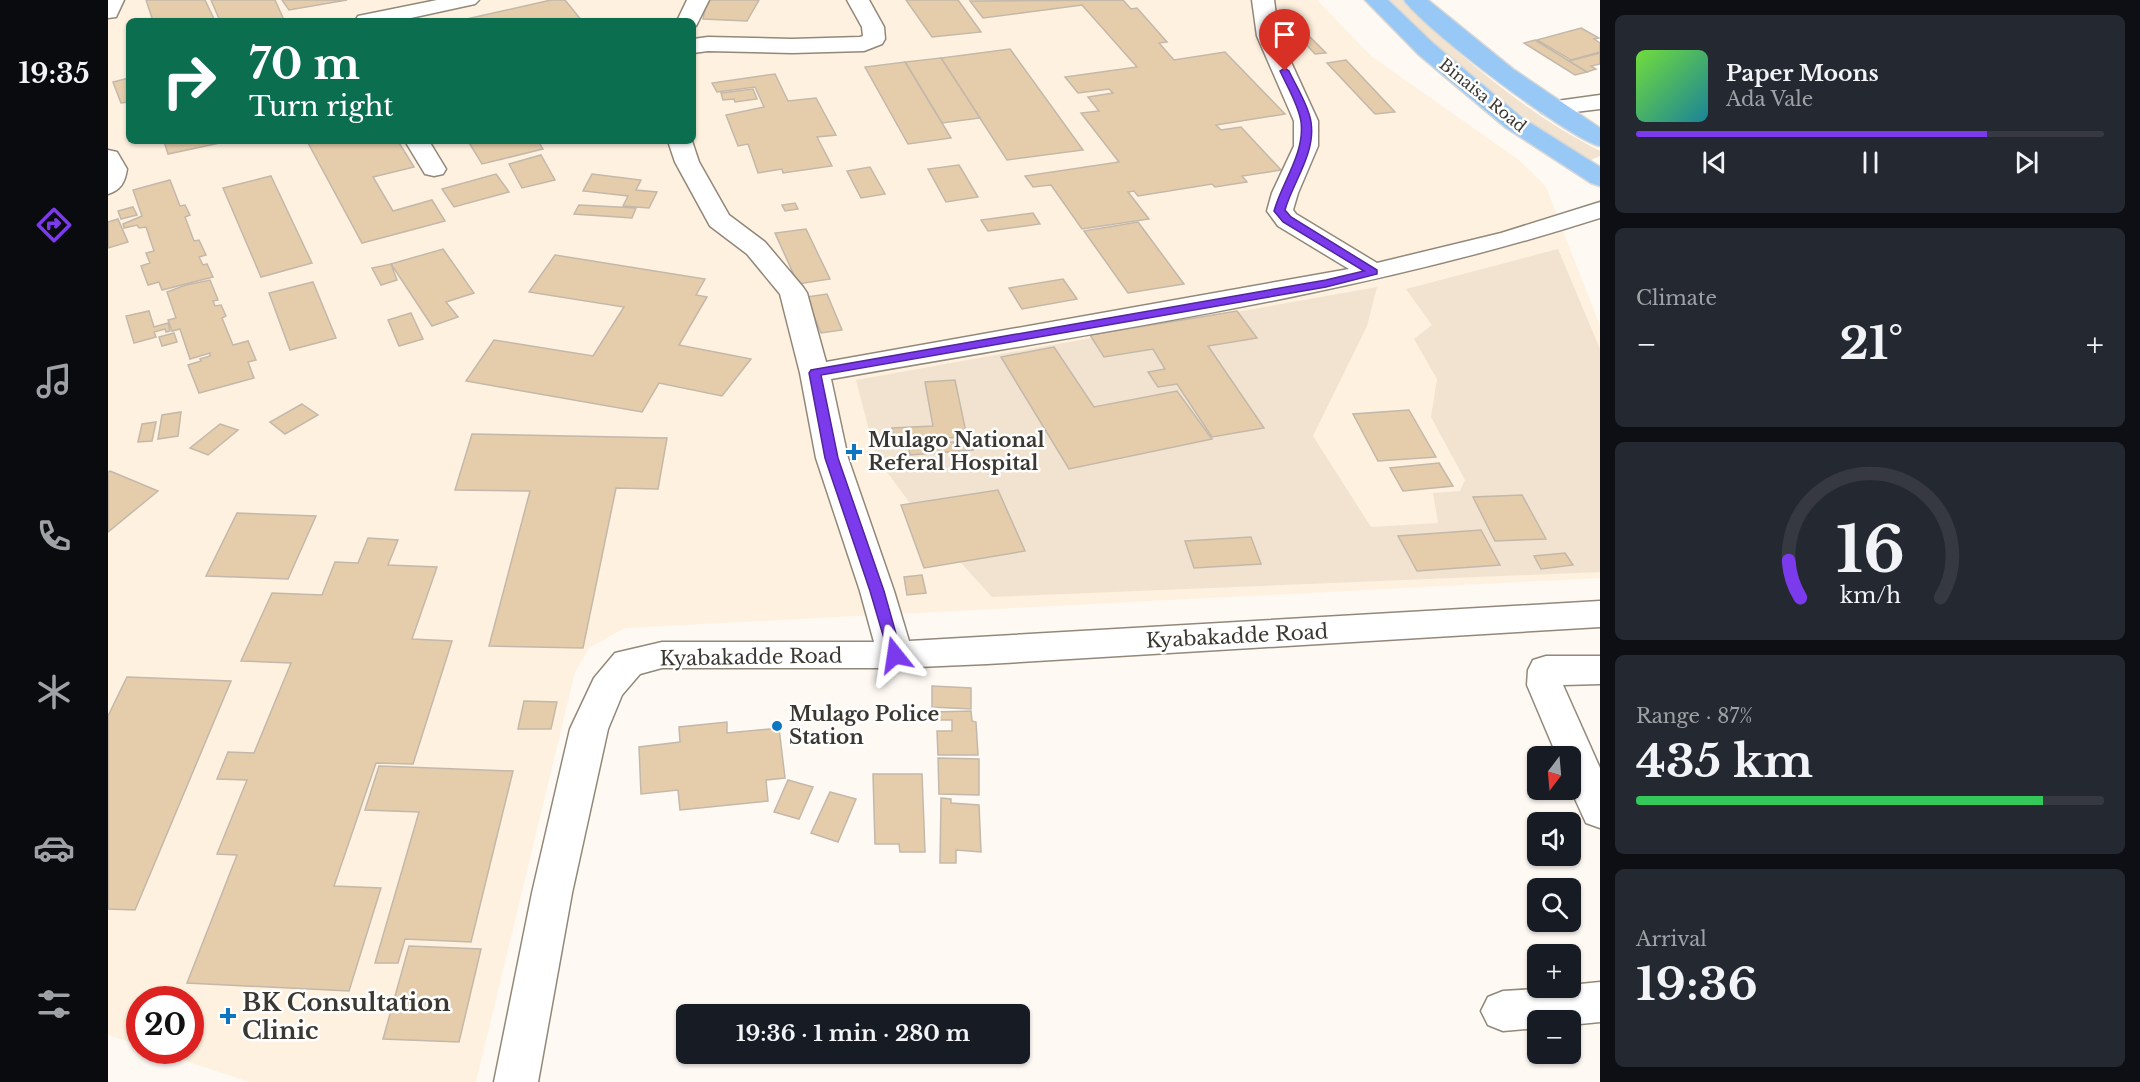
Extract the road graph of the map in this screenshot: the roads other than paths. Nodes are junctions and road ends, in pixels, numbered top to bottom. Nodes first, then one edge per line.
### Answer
1 (113, 0) edge
2 (468, 0) edge
3 (698, 0) edge
4 (858, 0) edge
5 (1263, 0) edge
6 (1376, 0) edge
7 (1414, 0) edge
8 (108, 12) edge
9 (381, 18) edge
10 (689, 18) edge
11 (696, 46) edge
12 (1600, 102) edge
13 (1550, 108) junction
14 (1600, 139) edge
15 (419, 144) edge
16 (681, 144) edge
17 (108, 157) edge
18 (435, 169) dead end
19 (1600, 178) edge
20 (108, 186) edge
21 (1600, 210) edge
22 (1373, 272) junction
23 (815, 373) junction
24 (1600, 614) edge
25 (895, 655) junction
26 (1600, 670) edge
27 (1600, 812) edge
28 (1600, 1002) edge
29 (1503, 1011) dead end
30 (516, 1082) edge

1 - 8 street
2 - 9 street
3 - 10 street
4 - 11 street
5 - 22 street
6 - 19 main road, Binaisa Road
7 - 13 main road, Binaisa Road
12 - 13 street
13 - 14 main road, Binaisa Road
15 - 18 street
16 - 23 street
17 - 20 street
21 - 22 street
22 - 23 street
23 - 25 street
24 - 25 street, Kyabakadde Road
25 - 30 street, Kyabakadde Road
26 - 27 street
28 - 29 street

